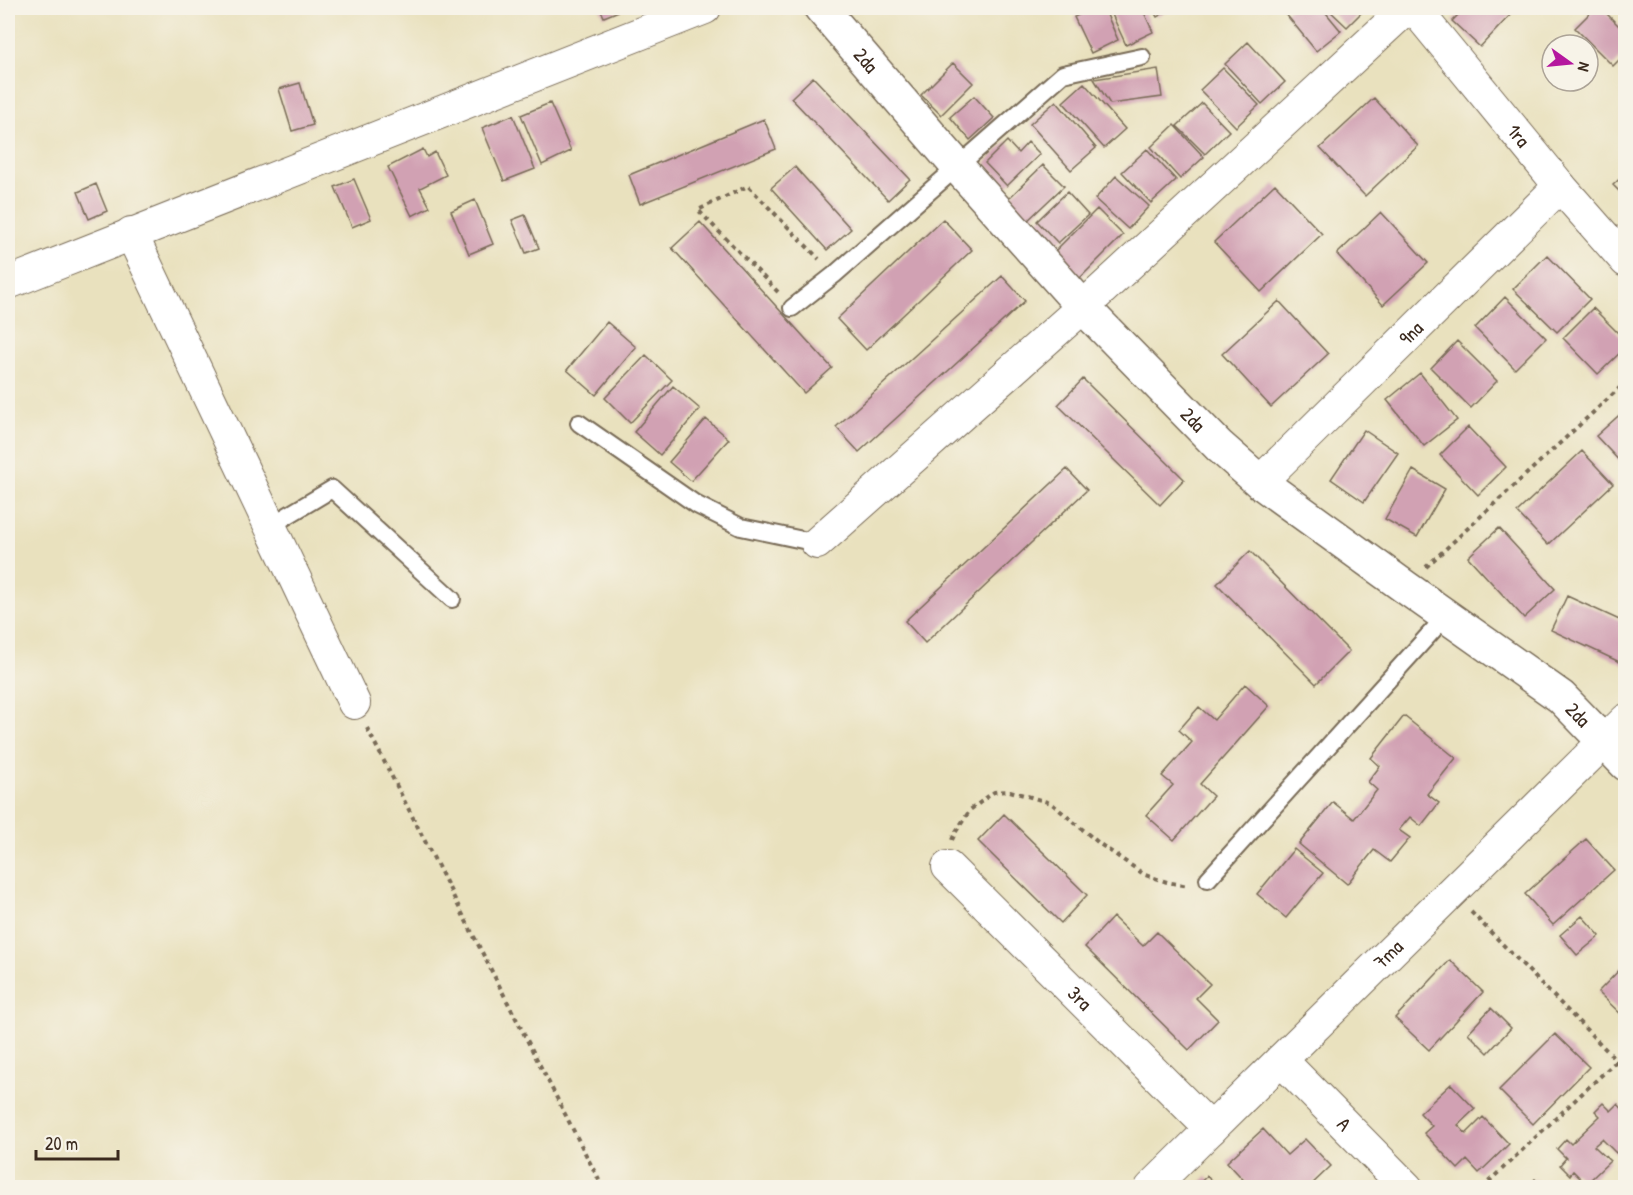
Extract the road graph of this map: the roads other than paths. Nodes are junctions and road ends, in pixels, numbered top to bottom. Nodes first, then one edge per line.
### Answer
1 (705, 8) edge
2 (822, 8) edge
3 (1407, 8) edge
4 (1414, 8) edge
5 (1142, 57) dead end
6 (957, 166) junction
7 (1560, 186) junction
8 (131, 233) junction
9 (1626, 261) edge
10 (8, 283) edge
11 (1083, 307) junction
12 (792, 308) road end
13 (579, 423) dead end
14 (1260, 482) junction
15 (270, 526) junction
16 (817, 543) joint
17 (452, 599) dead end
18 (1446, 616) junction
19 (354, 703) road end
20 (1618, 742) edge
21 (948, 867) road end
22 (1208, 879) road end
23 (1281, 1060) junction
24 (1211, 1129) junction
25 (1151, 1188) edge
26 (1407, 1188) edge

1 - 8 street
2 - 6 street, 2da
3 - 11 street
4 - 7 street, 1ra
5 - 6 lane
6 - 11 street, 2da
6 - 12 lane
7 - 9 street, 1ra
7 - 14 street, 9na
8 - 10 street
8 - 15 street
11 - 14 street, 2da
11 - 16 street
13 - 16 lane
14 - 18 street, 2da
15 - 17 lane
15 - 19 street
18 - 20 street, 2da
18 - 22 lane
20 - 23 street, 7ma
21 - 24 street, 3ra
23 - 24 street, 7ma
23 - 26 street, A
24 - 25 street, 7ma

